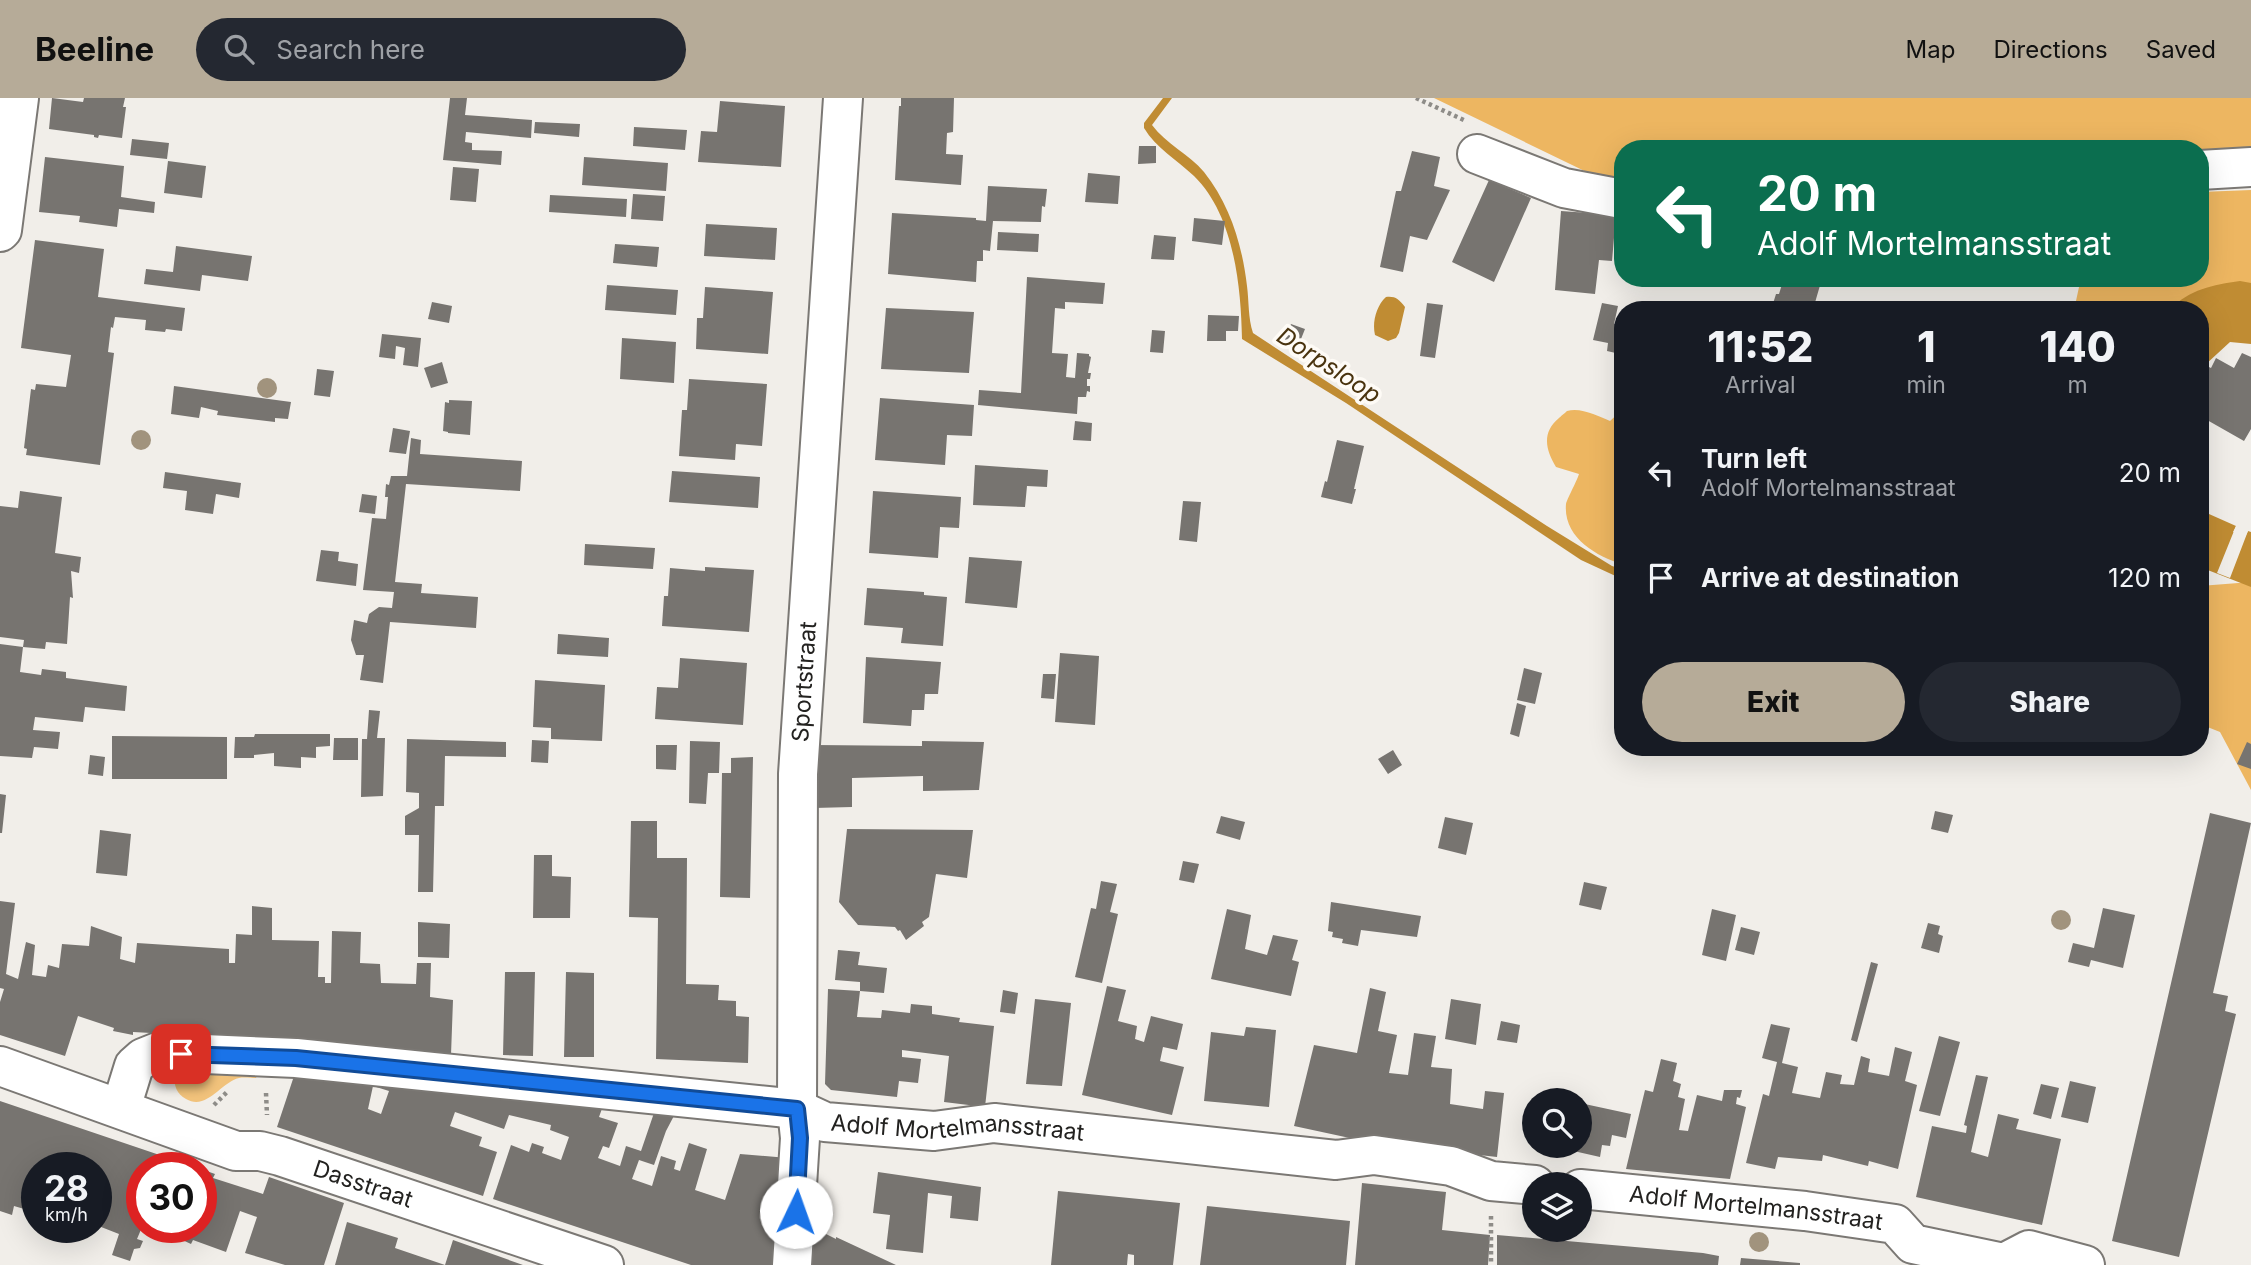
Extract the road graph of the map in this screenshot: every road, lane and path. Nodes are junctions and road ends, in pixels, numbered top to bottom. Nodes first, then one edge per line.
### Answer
1 (19, 98) edge
2 (843, 98) edge
3 (1476, 154) dead end
4 (2251, 167) edge
5 (2209, 169) edge
6 (1614, 197) edge
7 (0, 232) edge
8 (272, 1058) junction
9 (0, 1066) edge
10 (121, 1108) junction
11 (797, 1109) junction
12 (260, 1151) junction
13 (1491, 1181) junction
14 (1522, 1184) edge
15 (1592, 1190) edge
16 (604, 1265) edge
17 (792, 1265) edge
18 (1491, 1265) edge
19 (2085, 1265) edge

1 - 7 street
2 - 11 street, Sportstraat
3 - 6 street
4 - 5 street
8 - 10 street, Adolf Mortelmansstraat
8 - 11 street, Adolf Mortelmansstraat
8 - 12 path
9 - 10 street, Dasstraat
10 - 12 street, Dasstraat
11 - 13 street, Adolf Mortelmansstraat
11 - 17 street, Sportstraat
12 - 16 street, Dasstraat
13 - 14 street, Adolf Mortelmansstraat
13 - 18 path
15 - 19 street, Adolf Mortelmansstraat

